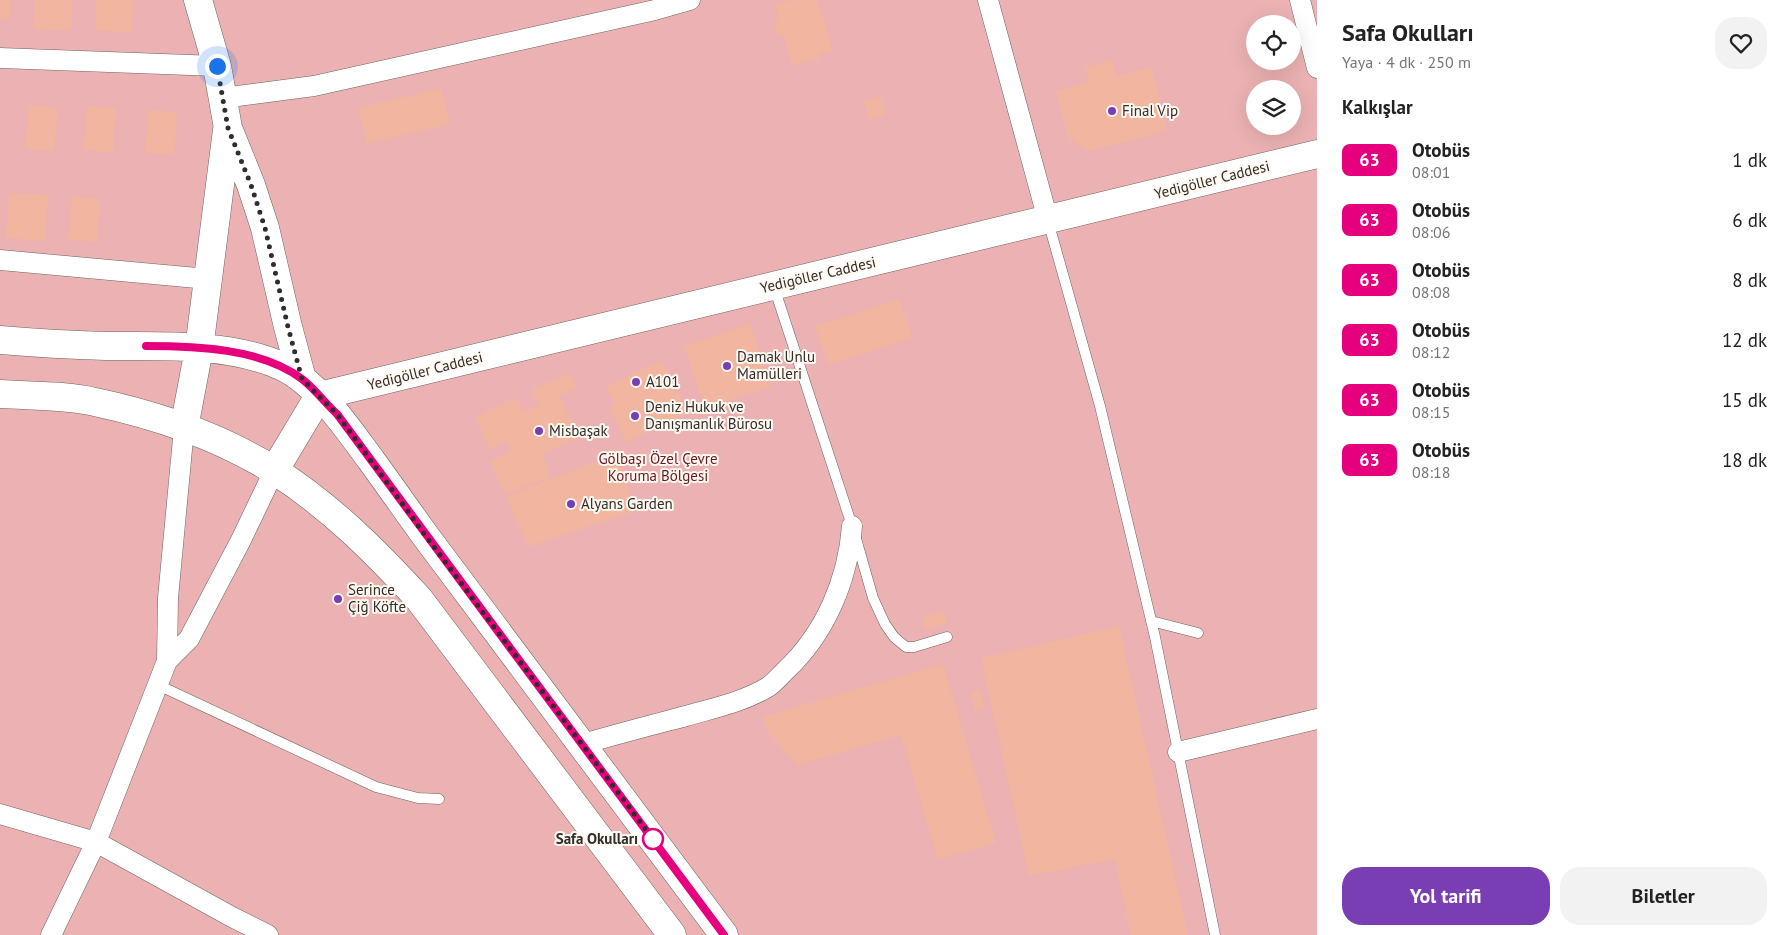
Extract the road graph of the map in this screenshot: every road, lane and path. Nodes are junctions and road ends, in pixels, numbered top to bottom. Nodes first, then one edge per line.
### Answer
1 (198, 0) edge
2 (690, 0) edge
3 (988, 0) edge
4 (1300, 0) edge
5 (0, 58) edge
6 (217, 66) junction
7 (1317, 68) edge
8 (222, 98) junction
9 (228, 128) junction
10 (1317, 154) edge
11 (1048, 220) junction
12 (0, 260) edge
13 (208, 279) junction
14 (774, 285) junction
15 (0, 340) edge
16 (199, 349) junction
17 (311, 388) junction
18 (0, 394) edge
19 (184, 428) junction
20 (274, 471) junction
21 (852, 526) junction
22 (1151, 621) junction
23 (1198, 634) dead end
24 (947, 637) dead end
25 (167, 661) junction
26 (158, 685) junction
27 (1317, 719) edge
28 (583, 744) junction
29 (1178, 752) junction
30 (439, 799) dead end
31 (0, 814) edge
32 (96, 842) junction
33 (689, 887) junction
34 (656, 913) junction
35 (51, 935) edge
36 (268, 935) edge
37 (672, 935) edge
38 (724, 935) edge
39 (1215, 935) edge

1 - 6 main road
2 - 8 street
3 - 11 street
4 - 7 street
5 - 6 street
6 - 8 main road
8 - 9 main road
9 - 13 main road
9 - 17 main road
10 - 11 main road, Yedigöller Caddesi
11 - 14 main road, Yedigöller Caddesi
11 - 22 lane
12 - 13 street
13 - 16 main road
14 - 17 main road, Yedigöller Caddesi
14 - 21 lane
15 - 16 main road
16 - 17 main road
16 - 19 main road
17 - 20 main road
17 - 28 main road
18 - 19 main road
19 - 20 main road
19 - 25 street
20 - 25 street
20 - 34 main road
21 - 24 lane
21 - 28 street
22 - 23 lane
22 - 29 lane
25 - 26 street
26 - 30 lane
26 - 32 street
27 - 29 street
28 - 33 main road
29 - 39 lane
31 - 32 street
32 - 35 street
32 - 36 street
33 - 34 main road
33 - 38 main road
34 - 37 main road

